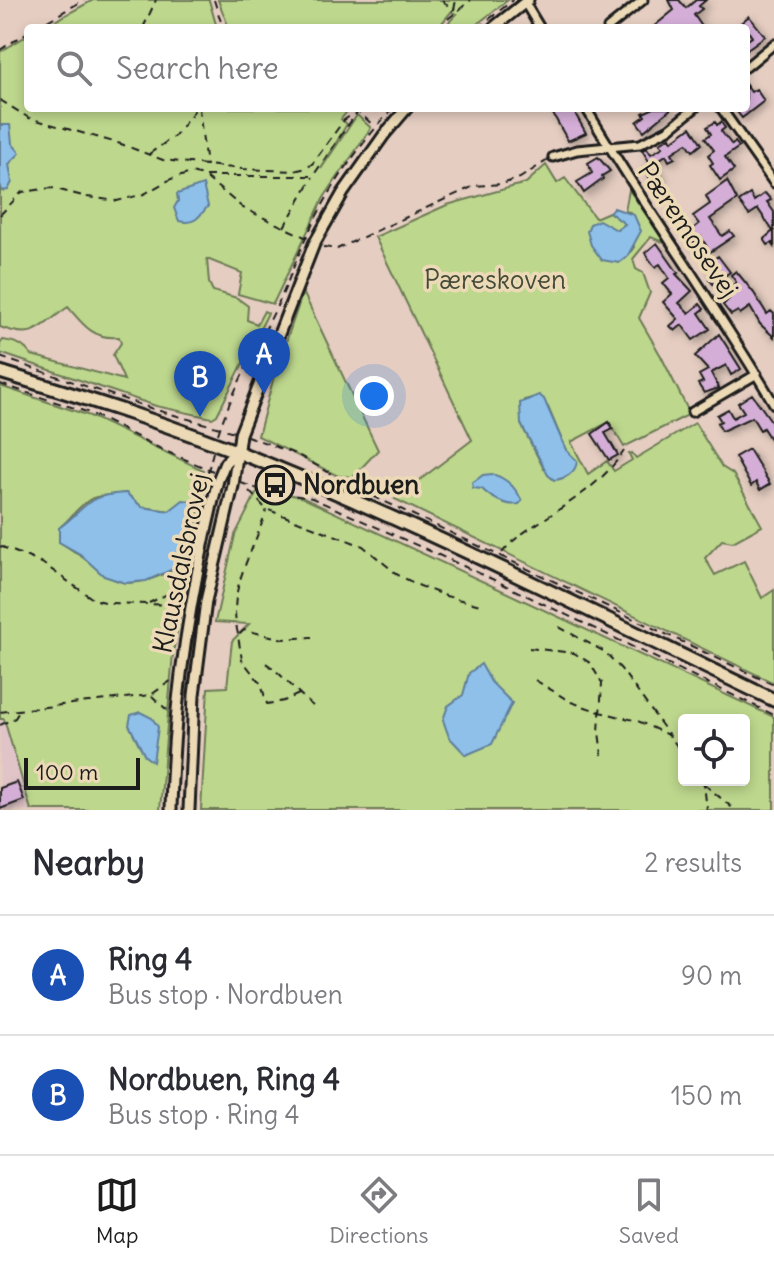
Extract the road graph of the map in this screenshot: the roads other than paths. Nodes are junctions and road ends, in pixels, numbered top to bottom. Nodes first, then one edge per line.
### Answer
1 (643, 0) edge
2 (527, 1) edge
3 (498, 24) edge
4 (538, 24) edge
5 (613, 24) edge
6 (774, 44) edge
7 (750, 64) edge
8 (404, 112) edge
9 (588, 112) edge
10 (690, 112) edge
11 (724, 112) edge
12 (610, 149) junction
13 (553, 157) road end
14 (774, 183) edge
15 (0, 372) edge
16 (757, 374) junction
17 (774, 404) edge
18 (692, 412) dead end
19 (236, 451) junction
20 (774, 700) edge
21 (171, 810) edge
22 (189, 810) edge

1 - 5 street
2 - 3 street
2 - 4 street
6 - 7 street
8 - 19 street
9 - 12 street, Pæremosevej
10 - 12 street
11 - 14 street
12 - 13 street
12 - 16 street, Pæremosevej
15 - 19 main road
16 - 17 street, Pæremosevej
16 - 18 street
19 - 20 main road
19 - 21 street, Klausdalsbrovej
19 - 22 street, Klausdalsbrovej

